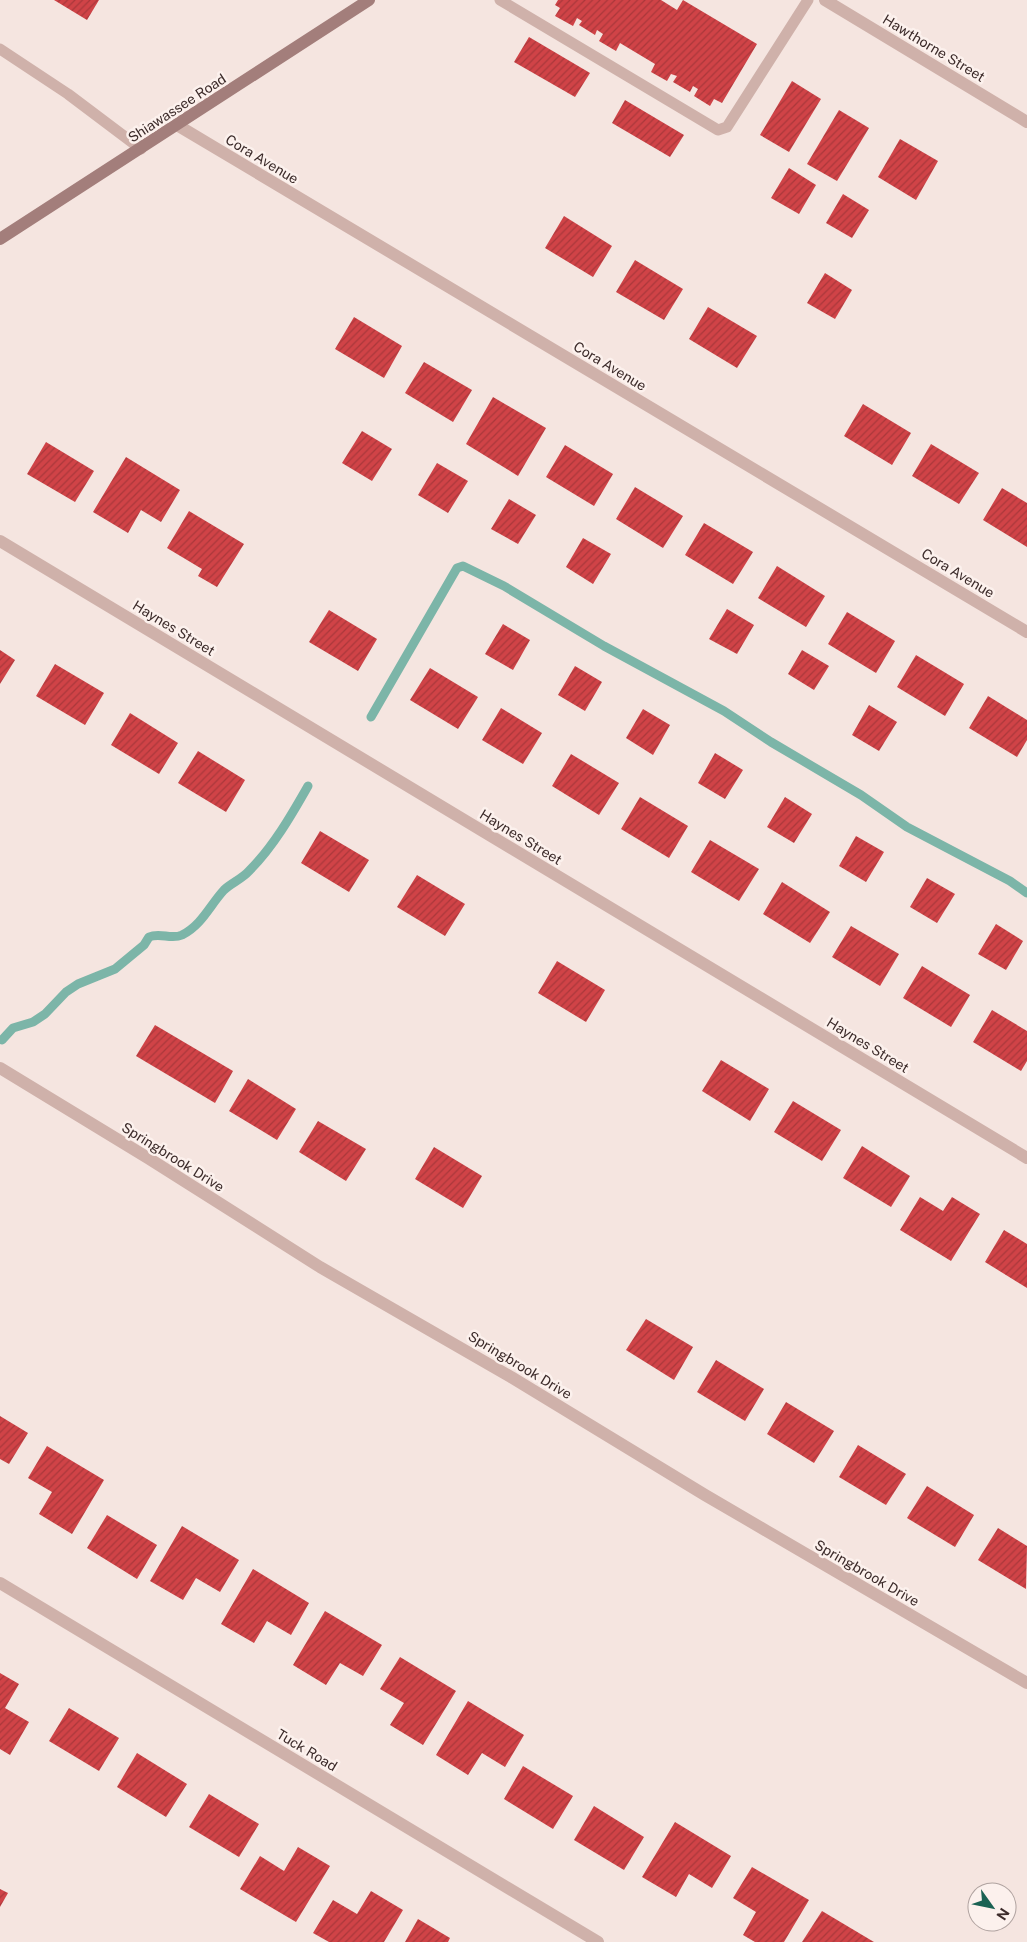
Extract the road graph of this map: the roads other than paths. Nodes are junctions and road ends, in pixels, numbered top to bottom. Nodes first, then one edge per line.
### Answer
1 (369, 0) edge
2 (500, 0) edge
3 (808, 0) edge
4 (825, 0) edge
5 (0, 49) edge
6 (1027, 122) edge
7 (177, 125) junction
8 (141, 149) junction
9 (0, 239) edge
10 (0, 541) edge
11 (1027, 632) edge
12 (0, 1068) edge
13 (1027, 1158) edge
14 (0, 1582) edge
15 (1027, 1683) edge
16 (598, 1942) edge

1 - 7 street, Shiawassee Road
2 - 3 lane
4 - 6 street, Hawthorne Street
5 - 8 lane
7 - 8 street, Shiawassee Road
7 - 11 street, Cora Avenue
8 - 9 street, Shiawassee Road
10 - 13 street, Haynes Street
12 - 15 street, Springbrook Drive
14 - 16 street, Tuck Road

